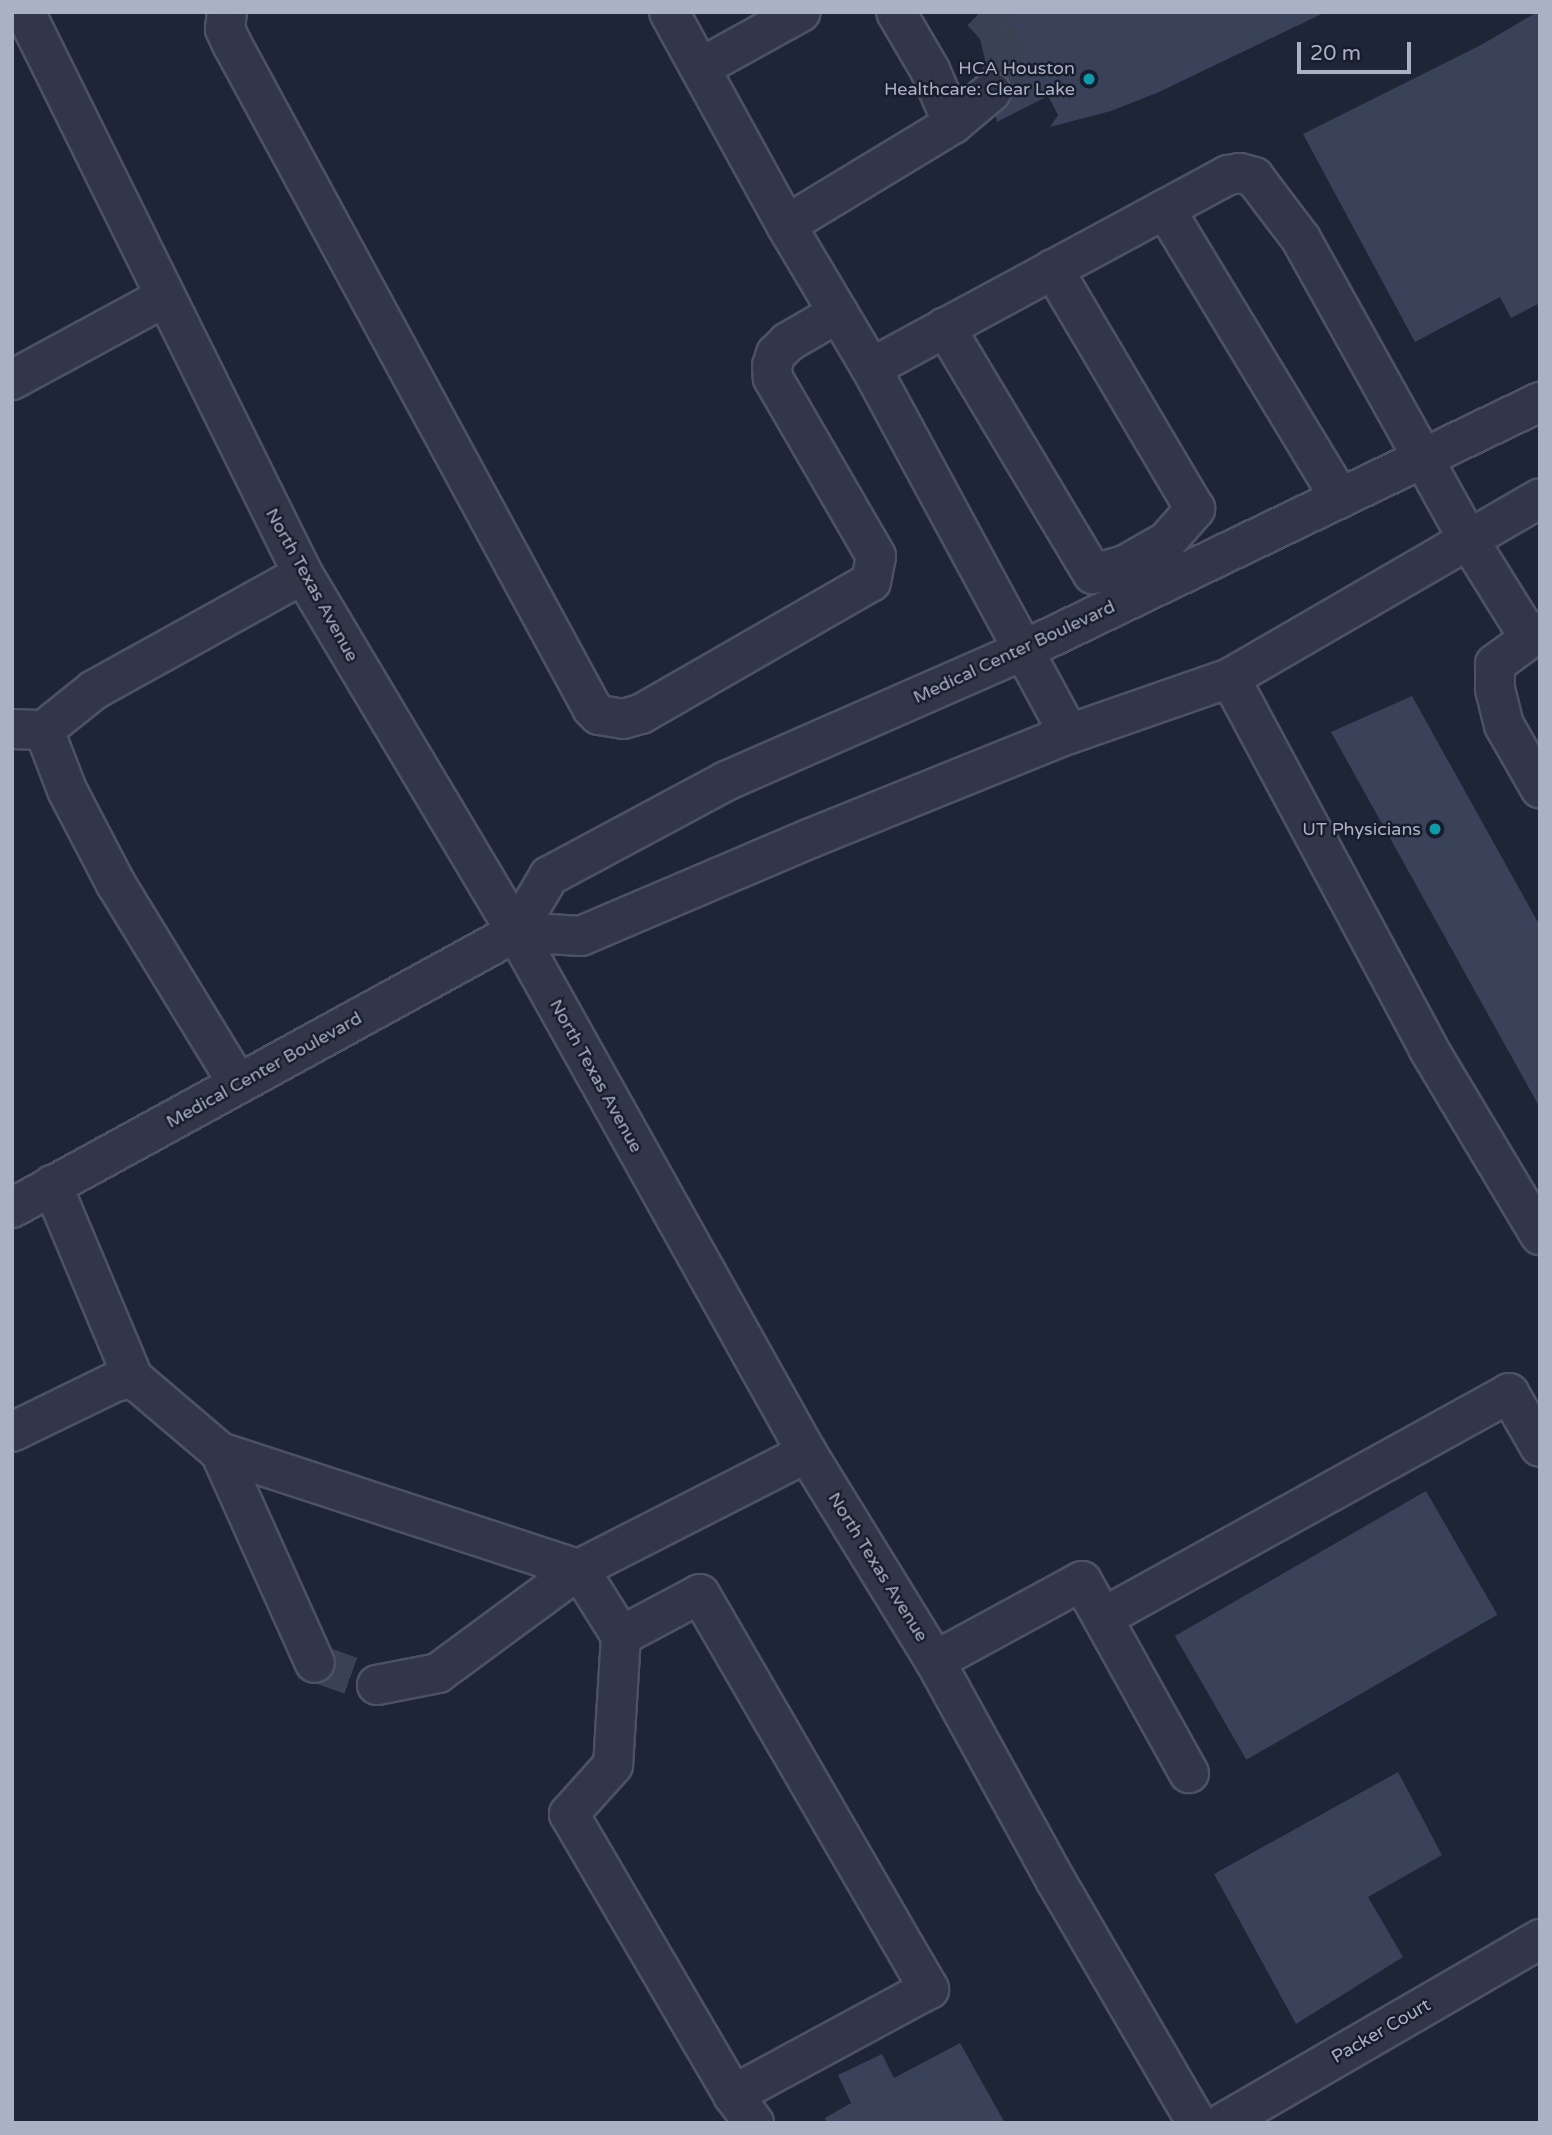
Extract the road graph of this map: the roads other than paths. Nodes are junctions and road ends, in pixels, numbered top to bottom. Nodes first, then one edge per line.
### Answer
1 (25, 12) edge
2 (227, 12) edge
3 (669, 12) edge
4 (801, 12) edge
5 (896, 12) edge
6 (700, 68) junction
7 (991, 92) tunnel mouth
8 (953, 124) junction
9 (1165, 209) junction
10 (786, 225) junction
11 (1053, 270) junction
12 (163, 298) junction
13 (838, 313) junction
14 (945, 327) junction
15 (871, 368) junction
16 (12, 380) edge
17 (1540, 402) edge
18 (1424, 458) junction
19 (1340, 498) junction
20 (1540, 498) edge
21 (1468, 539) junction
22 (303, 574) junction
23 (1534, 634) edge
24 (1024, 650) junction
25 (1230, 678) junction
26 (28, 730) edge
27 (1069, 734) junction
28 (1540, 788) edge
29 (516, 932) junction
30 (238, 1084) junction
31 (52, 1185) junction
32 (12, 1208) edge
33 (1540, 1235) edge
34 (133, 1378) junction
35 (12, 1432) edge
36 (1540, 1447) edge
37 (220, 1452) junction
38 (807, 1453) junction
39 (579, 1569) junction
40 (1104, 1618) junction
41 (621, 1636) junction
42 (935, 1661) junction
43 (315, 1663) dead end
44 (377, 1685) tunnel mouth
45 (1189, 1773) dead end
46 (1540, 1939) edge
47 (743, 2109) edge
48 (1197, 2123) edge
49 (1223, 2123) edge

1 - 12 street, North Texas Avenue
2 - 13 street
3 - 6 street
4 - 6 street
5 - 8 street
6 - 10 street
7 - 8 street
8 - 10 street
9 - 11 street
9 - 18 street
9 - 19 street
10 - 13 street
11 - 14 street
11 - 14 street
12 - 16 street
12 - 22 street, North Texas Avenue
13 - 15 street
14 - 15 street
15 - 24 street
17 - 18 street, Medical Center Boulevard
18 - 19 street, Medical Center Boulevard
18 - 21 street
19 - 24 street, Medical Center Boulevard
20 - 21 street
21 - 23 street
21 - 25 street
22 - 26 street
22 - 29 street, North Texas Avenue
23 - 28 street
24 - 27 street
24 - 29 street, Medical Center Boulevard
25 - 27 street
25 - 33 street
26 - 30 street
27 - 29 street
29 - 30 street, Medical Center Boulevard
29 - 38 street, North Texas Avenue
30 - 31 street, Medical Center Boulevard
31 - 32 street, Medical Center Boulevard
31 - 34 street
34 - 35 street
34 - 37 street
36 - 40 street
37 - 39 street
37 - 43 street
38 - 39 street
38 - 42 street, North Texas Avenue
39 - 41 street
39 - 44 street
40 - 42 street
40 - 45 street
41 - 47 street
41 - 47 street
42 - 48 street, North Texas Avenue
46 - 49 street, Packer Court

